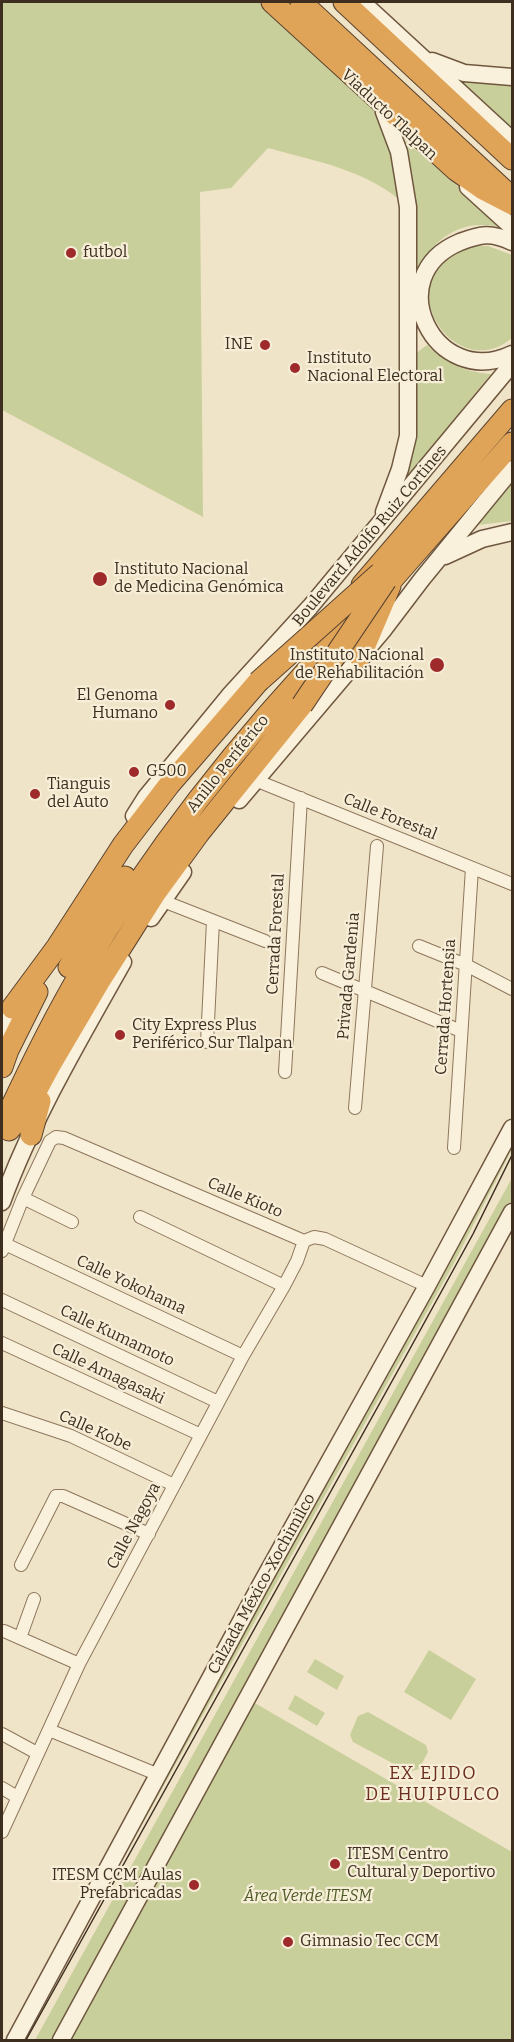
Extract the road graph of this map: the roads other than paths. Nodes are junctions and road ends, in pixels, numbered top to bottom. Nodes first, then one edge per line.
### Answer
1 (266, 2) edge
2 (272, 2) edge
3 (286, 2) edge
4 (301, 2) edge
5 (320, 2) edge
6 (327, 2) edge
7 (344, 2) edge
8 (362, 2) edge
9 (317, 42) junction
10 (413, 58) junction
11 (513, 77) edge
12 (384, 112) junction
13 (513, 140) edge
14 (513, 159) edge
15 (513, 179) edge
16 (513, 198) edge
17 (513, 204) edge
18 (513, 227) edge
19 (513, 242) edge
20 (429, 330) junction
21 (408, 349) junction
22 (513, 354) edge
23 (513, 364) edge
24 (513, 410) edge
25 (513, 418) edge
26 (513, 434) edge
27 (513, 443) edge
28 (513, 469) edge
29 (513, 532) edge
30 (372, 534) junction
31 (435, 564) junction
32 (386, 578) junction
33 (360, 657) junction
34 (255, 780) junction
35 (301, 798) junction
36 (377, 846) dead end
37 (472, 868) junction
38 (513, 884) edge
39 (163, 901) junction
40 (213, 921) junction
41 (265, 941) dead end
42 (419, 946) dead end
43 (57, 948) junction
44 (466, 965) junction
45 (322, 973) dead end
46 (513, 988) edge
47 (364, 990) junction
48 (12, 1008) junction
49 (2, 1031) edge
50 (461, 1031) junction
51 (207, 1042) dead end
52 (62, 1045) junction
53 (2, 1067) edge
54 (285, 1072) dead end
55 (2, 1096) edge
56 (355, 1108) dead end
57 (2, 1127) edge
58 (513, 1128) edge
59 (2, 1136) edge
60 (40, 1138) junction
61 (454, 1148) dead end
62 (23, 1198) junction
63 (2, 1202) edge
64 (513, 1212) edge
65 (140, 1217) dead end
66 (72, 1222) dead end
67 (304, 1241) junction
68 (3, 1247) edge
69 (284, 1286) junction
70 (427, 1286) junction
71 (2, 1299) edge
72 (2, 1342) edge
73 (243, 1356) junction
74 (218, 1402) junction
75 (2, 1413) edge
76 (201, 1435) junction
77 (174, 1485) junction
78 (149, 1534) junction
79 (21, 1565) dead end
80 (34, 1599) dead end
81 (4, 1631) dead end
82 (20, 1638) junction
83 (79, 1664) junction
84 (49, 1730) junction
85 (2, 1734) edge
86 (38, 1753) junction
87 (159, 1774) junction
88 (2, 1788) edge
89 (17, 1797) junction
90 (2, 1832) edge
91 (15, 2040) edge
92 (61, 2040) edge

1 - 12 main road, Viaducto Tlalpan
2 - 9 highway
3 - 9 highway
4 - 16 highway, Viaducto Tlalpan
5 - 15 highway
6 - 10 highway
7 - 10 highway
8 - 10 main road
9 - 17 highway
10 - 11 main road
10 - 13 main road
10 - 14 highway
12 - 18 main road, Viaducto Tlalpan
12 - 21 main road
19 - 20 main road
20 - 21 main road
20 - 22 main road
21 - 30 main road
23 - 30 main road, Boulevard Adolfo Ruiz Cortines
24 - 55 highway, Anillo Periférico
25 - 32 highway
26 - 32 highway
27 - 32 highway, Anillo Periférico
28 - 31 main road
29 - 31 main road
30 - 48 main road, Boulevard Adolfo Ruiz Cortines
31 - 33 main road
32 - 33 highway
32 - 43 highway, bridge
32 - 52 highway, bridge
32 - 57 highway, Anillo Periférico
33 - 34 main road
34 - 35 street, Calle Forestal
34 - 39 main road
35 - 37 street, Calle Forestal
35 - 54 street, Cerrada Forestal
36 - 47 street, Privada Gardenia
37 - 38 street, Calle Forestal
37 - 44 street, Cerrada Hortensia
39 - 40 street
39 - 60 main road
40 - 41 street
40 - 51 street
42 - 44 street
43 - 48 highway
43 - 53 highway
44 - 46 street
44 - 50 street, Cerrada Hortensia
45 - 47 street
47 - 50 street
47 - 56 street, Privada Gardenia
48 - 49 main road, Boulevard Adolfo Ruiz Cortines
50 - 61 street, Cerrada Hortensia
52 - 59 highway
52 - 60 highway
58 - 70 main road, Calzada México-Xochimilco
60 - 62 street
60 - 63 main road
60 - 67 street, Calle Kioto
62 - 66 street
62 - 68 street
64 - 92 main road
65 - 69 street
67 - 69 street, Calle Nagoya
67 - 70 street, Calle Kioto
68 - 73 street, Calle Yokohama
69 - 73 street, Calle Nagoya
70 - 87 main road, Calzada México-Xochimilco
71 - 74 street, Calle Kumamoto
72 - 76 street, Calle Amagasaki
73 - 74 street, Calle Nagoya
74 - 76 street, Calle Nagoya
75 - 77 street, Calle Kobe
76 - 77 street, Calle Nagoya
77 - 78 street, Calle Nagoya
78 - 79 street
78 - 83 street, Calle Nagoya
80 - 82 street
81 - 82 street
82 - 83 street
83 - 84 street, Calle Nagoya
84 - 86 street, Calle Nagoya
84 - 87 street
85 - 86 street
86 - 89 street, Calle Nagoya
87 - 91 main road, Calzada México-Xochimilco
88 - 89 street
89 - 90 street, Calle Nagoya

